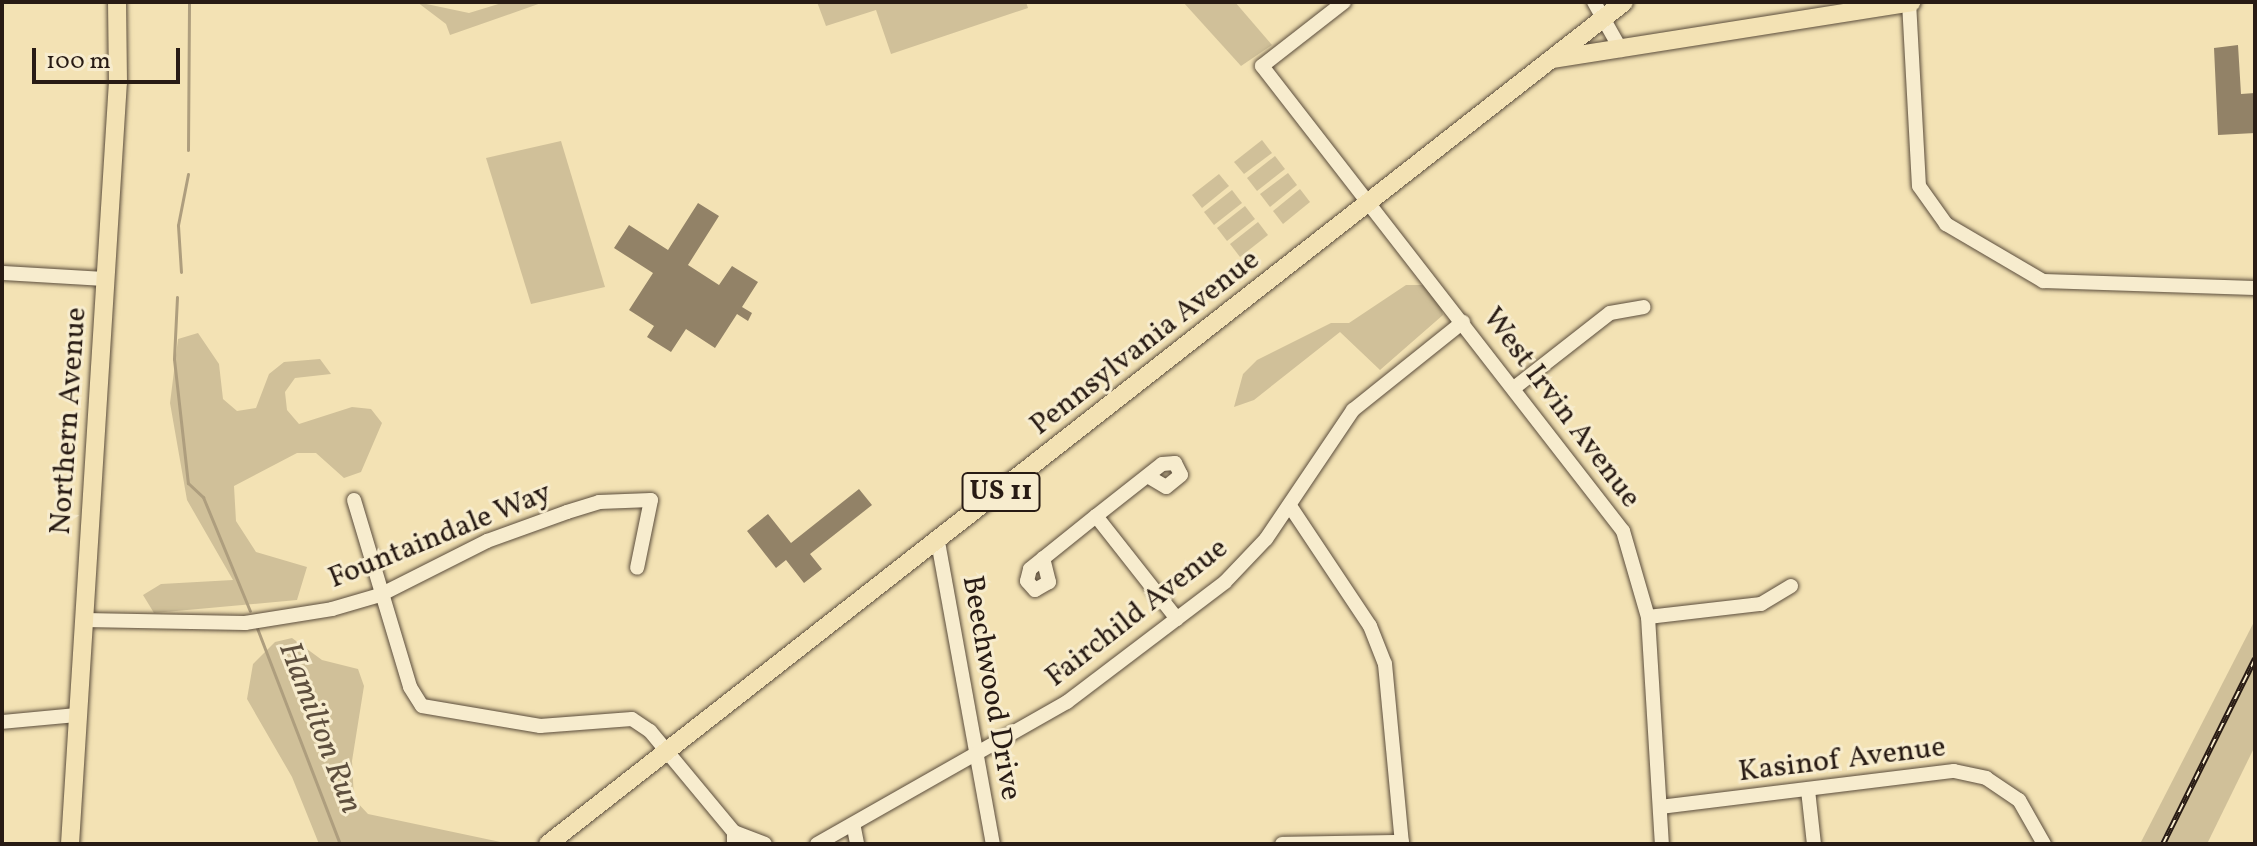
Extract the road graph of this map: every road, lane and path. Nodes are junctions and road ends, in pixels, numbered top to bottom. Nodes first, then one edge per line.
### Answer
1 (117, 2) edge
2 (1344, 2) edge
3 (1624, 2) edge
4 (1910, 2) edge
5 (1600, 9) edge
6 (1621, 50) junction
7 (1550, 59) junction
8 (1370, 203) junction
9 (2, 273) edge
10 (106, 279) junction
11 (2255, 288) edge
12 (1643, 307) dead end
13 (1463, 322) junction
14 (1514, 388) junction
15 (1148, 476) dead end
16 (354, 500) dead end
17 (1290, 506) junction
18 (1096, 516) junction
19 (938, 542) junction
20 (1043, 558) dead end
21 (637, 568) dead end
22 (1791, 586) dead end
23 (380, 595) junction
24 (1648, 617) junction
25 (1177, 619) junction
26 (84, 620) junction
27 (78, 715) junction
28 (2, 722) edge
29 (668, 753) junction
30 (977, 756) junction
31 (1808, 790) junction
32 (1660, 807) junction
33 (854, 828) junction
34 (734, 838) edge
35 (1402, 843) edge
36 (70, 844) edge
37 (548, 844) edge
38 (765, 844) edge
39 (817, 844) edge
40 (857, 844) edge
41 (993, 844) edge
42 (1282, 844) edge
43 (1662, 844) edge
44 (1814, 844) edge
45 (2044, 844) edge

1 - 10 main road, Northern Avenue
2 - 8 street, West Irvin Avenue
3 - 5 main road, Pennsylvania Avenue
4 - 6 main road
4 - 11 street
5 - 6 street
5 - 7 main road, Pennsylvania Avenue
6 - 7 main road
7 - 8 main road, Pennsylvania Avenue / US 11
8 - 13 street, West Irvin Avenue
8 - 19 main road, Pennsylvania Avenue / US 11
9 - 10 street
10 - 26 main road, Northern Avenue
12 - 14 street
13 - 14 street, West Irvin Avenue
13 - 17 street, Fairchild Avenue
14 - 24 street, West Irvin Avenue
15 - 18 street
16 - 23 street
17 - 25 street, Fairchild Avenue
17 - 35 street
18 - 20 street
18 - 25 street
19 - 29 main road, Pennsylvania Avenue / US 11
19 - 30 street, Beechwood Drive
21 - 23 street, Fountaindale Way
22 - 24 street
23 - 26 street, Fountaindale Way
23 - 29 street
24 - 32 street, West Irvin Avenue
25 - 30 street, Fairchild Avenue
26 - 27 main road, Northern Avenue
27 - 28 street
27 - 36 main road, Northern Avenue
29 - 34 street
29 - 37 main road, Pennsylvania Avenue / US 11
30 - 33 street, Fairchild Avenue
30 - 41 street, Beechwood Drive
31 - 32 street, Kasinof Avenue
31 - 44 street
31 - 45 street, Kasinof Avenue
32 - 43 street, West Irvin Avenue
33 - 39 street, Fairchild Avenue
33 - 40 street
34 - 38 street
35 - 42 street

